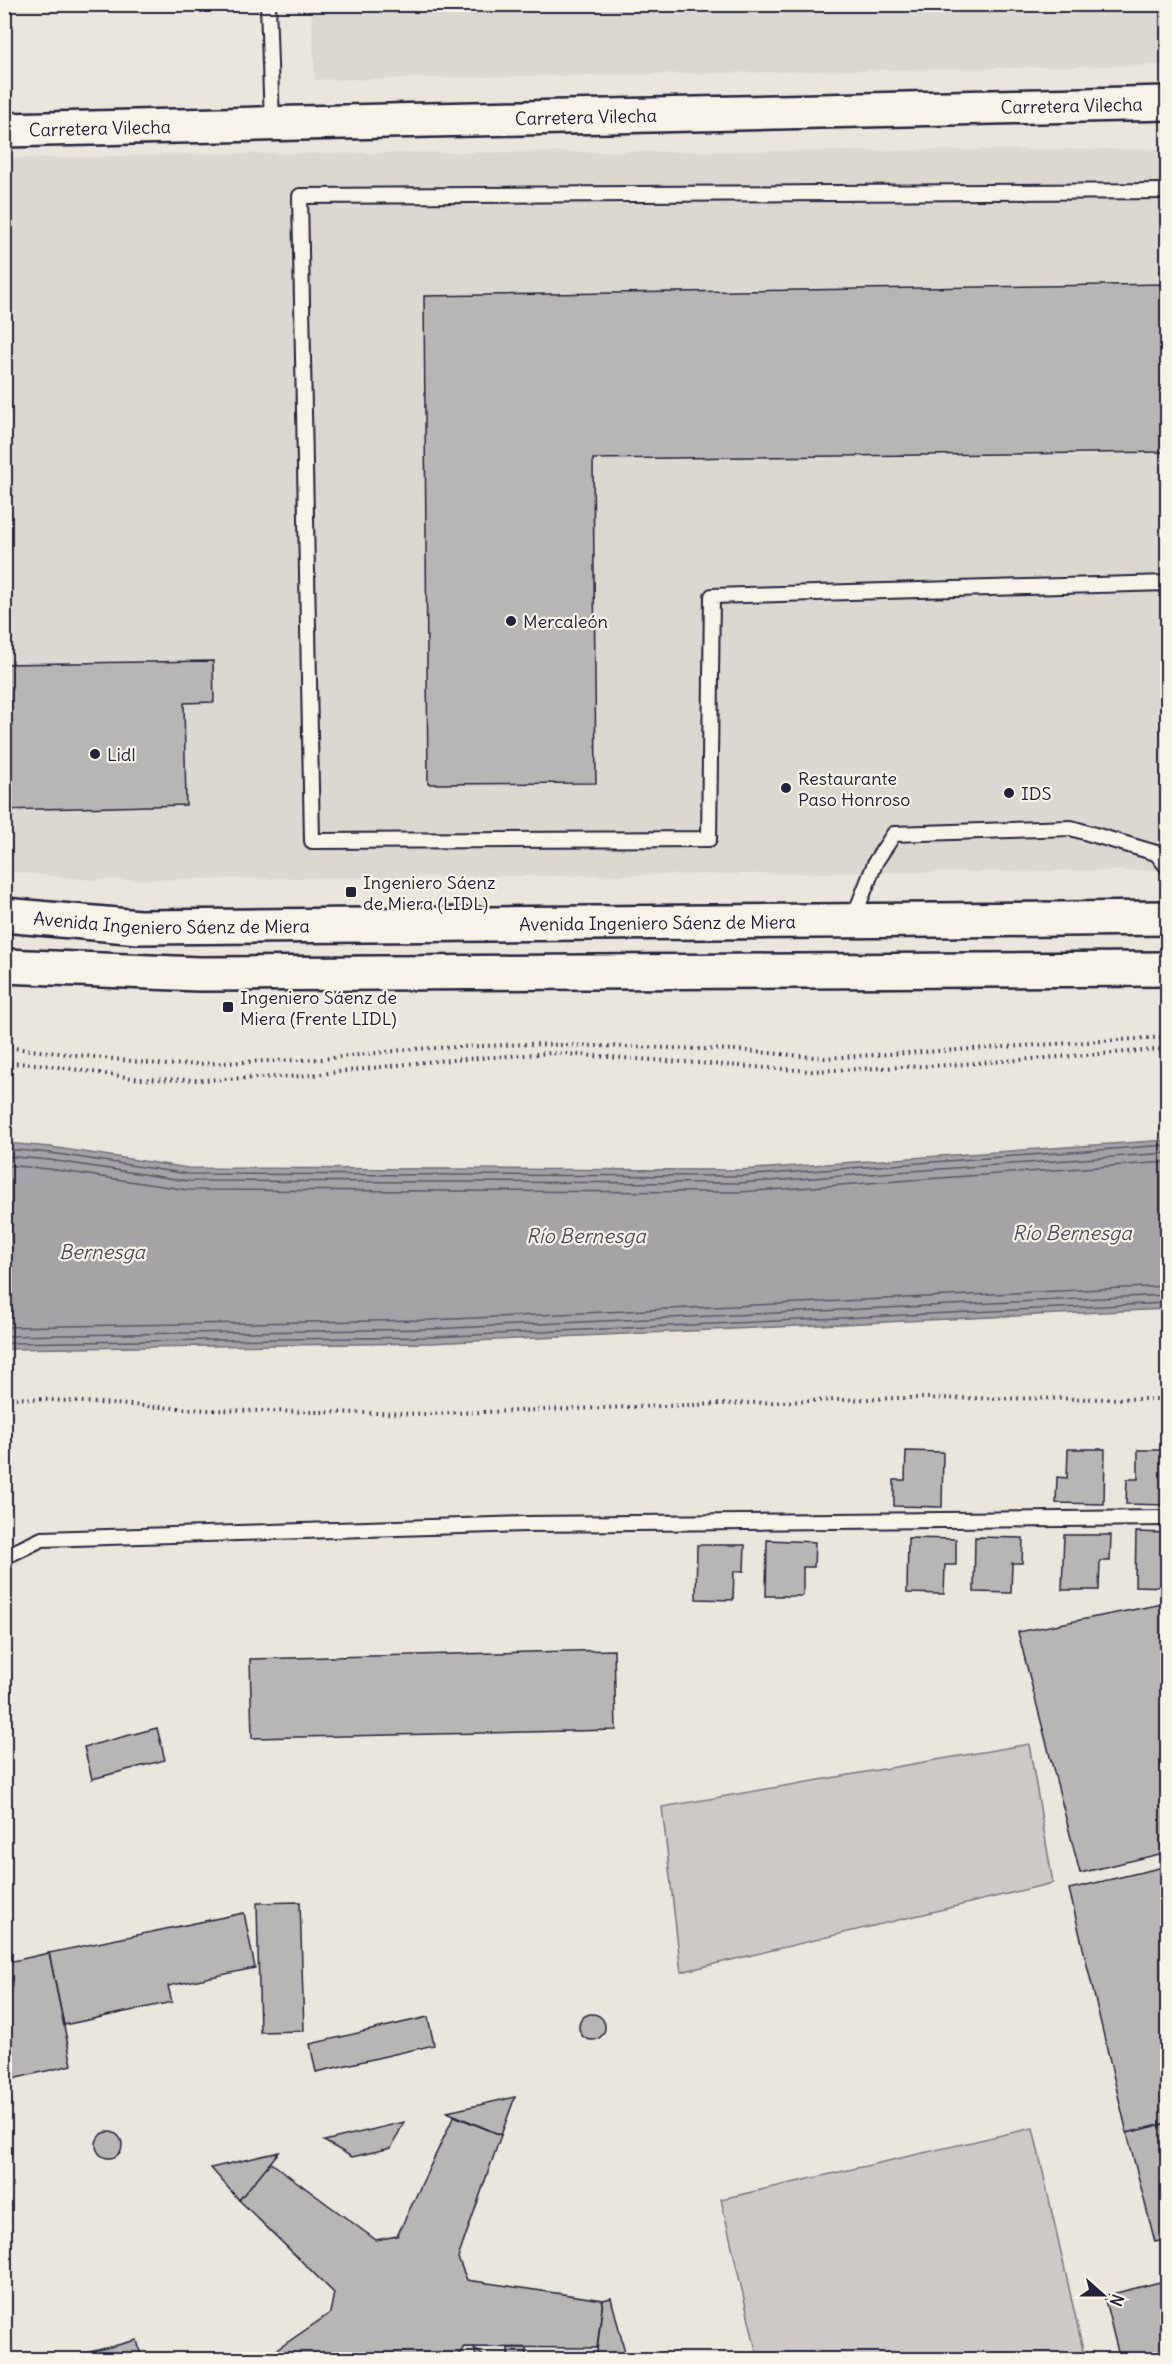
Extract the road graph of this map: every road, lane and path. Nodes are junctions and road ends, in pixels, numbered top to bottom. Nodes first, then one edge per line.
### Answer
1 (268, 4) edge
2 (1167, 103) edge
3 (272, 124) junction
4 (4, 130) edge
5 (1167, 191) edge
6 (1167, 583) edge
7 (1167, 868) edge
8 (4, 915) edge
9 (1167, 918) edge
10 (853, 919) junction
11 (4, 966) edge
12 (1167, 969) edge
13 (1167, 1036) edge
14 (4, 1047) edge
15 (1167, 1049) edge
16 (4, 1064) edge
17 (4, 1397) edge
18 (1167, 1399) edge
19 (1167, 1518) edge
20 (4, 1557) edge

1 - 3 lane
2 - 3 main road, Carretera Vilecha
3 - 4 main road, Carretera Vilecha
5 - 6 lane
7 - 10 lane
8 - 10 main road, Avenida Ingeniero Sáenz de Miera
9 - 10 main road, Avenida Ingeniero Sáenz de Miera
11 - 12 main road
13 - 14 path
15 - 16 path
17 - 18 path
19 - 20 lane

